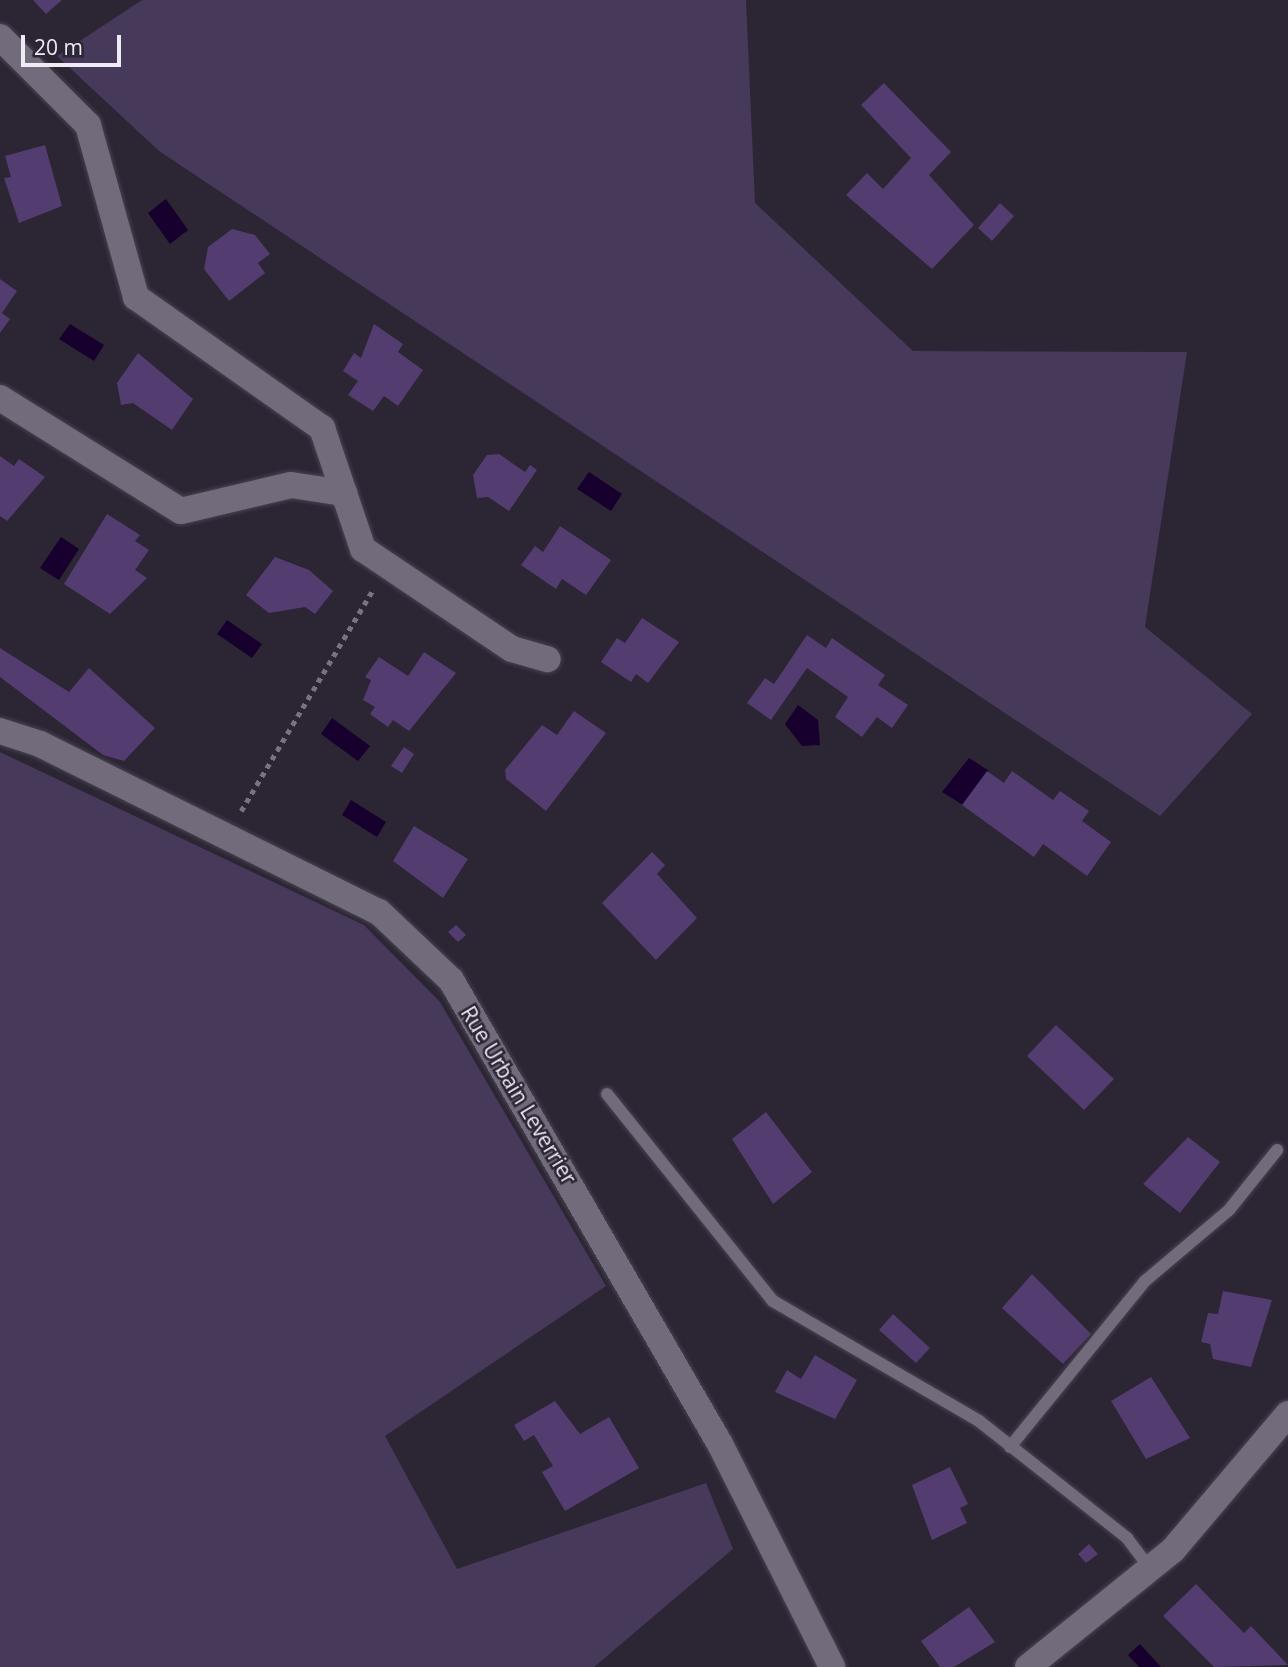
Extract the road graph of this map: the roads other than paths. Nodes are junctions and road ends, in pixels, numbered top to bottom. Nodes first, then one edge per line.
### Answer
1 (0, 37) edge
2 (0, 398) edge
3 (344, 494) junction
4 (548, 659) dead end
5 (0, 731) edge
6 (607, 1094) dead end
7 (1277, 1150) dead end
8 (1284, 1423) edge
9 (1010, 1447) junction
10 (1149, 1567) junction
11 (1058, 1658) edge
12 (832, 1667) edge
13 (1028, 1667) edge

1 - 3 street
2 - 3 street
3 - 4 street
5 - 12 street, Rue Urbain Leverrier
6 - 9 lane
7 - 9 lane
8 - 10 street
9 - 10 lane
10 - 11 street
11 - 13 street

